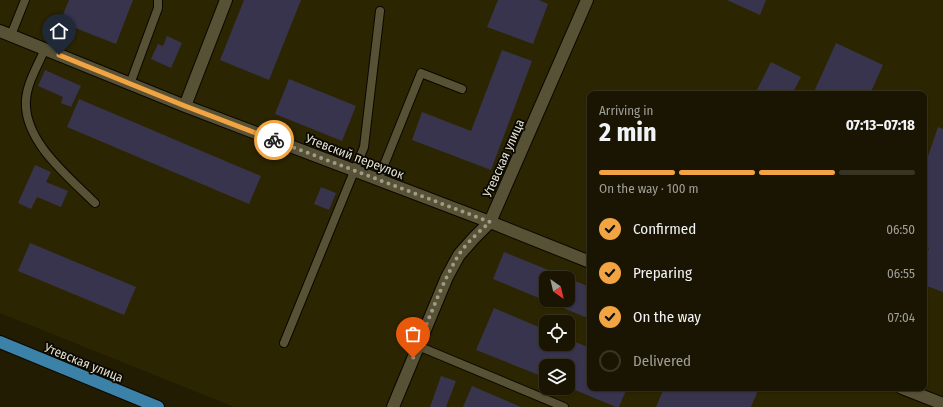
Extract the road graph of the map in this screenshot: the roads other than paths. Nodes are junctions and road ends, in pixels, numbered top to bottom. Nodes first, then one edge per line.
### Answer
1 (25, 0) edge
2 (158, 0) edge
3 (226, 0) edge
4 (587, 0) edge
5 (380, 11) dead end
6 (5, 33) edge
7 (44, 49) junction
8 (130, 84) junction
9 (462, 89) dead end
10 (185, 106) junction
11 (354, 171) junction
12 (378, 180) junction
13 (95, 203) dead end
14 (490, 222) junction
15 (587, 261) edge
16 (0, 342) edge
17 (284, 343) dead end
18 (418, 346) junction
19 (910, 391) edge
20 (943, 404) edge
21 (158, 407) edge
22 (393, 407) edge
23 (564, 407) edge

1 - 6 lane
2 - 8 lane
3 - 10 street
4 - 14 street, Утевская улица
5 - 11 lane
6 - 7 street, Утевский переулок
7 - 8 street, Утевский переулок
7 - 13 lane
8 - 10 street, Утевский переулок
9 - 12 lane
10 - 11 street, Утевский переулок
11 - 12 street, Утевский переулок
11 - 17 lane
12 - 14 street, Утевский переулок
14 - 15 street, Утевский переулок
14 - 18 street, Утевская улица
16 - 21 main road, Утевская улица
18 - 22 street, Утевская улица
18 - 23 lane
19 - 20 street

